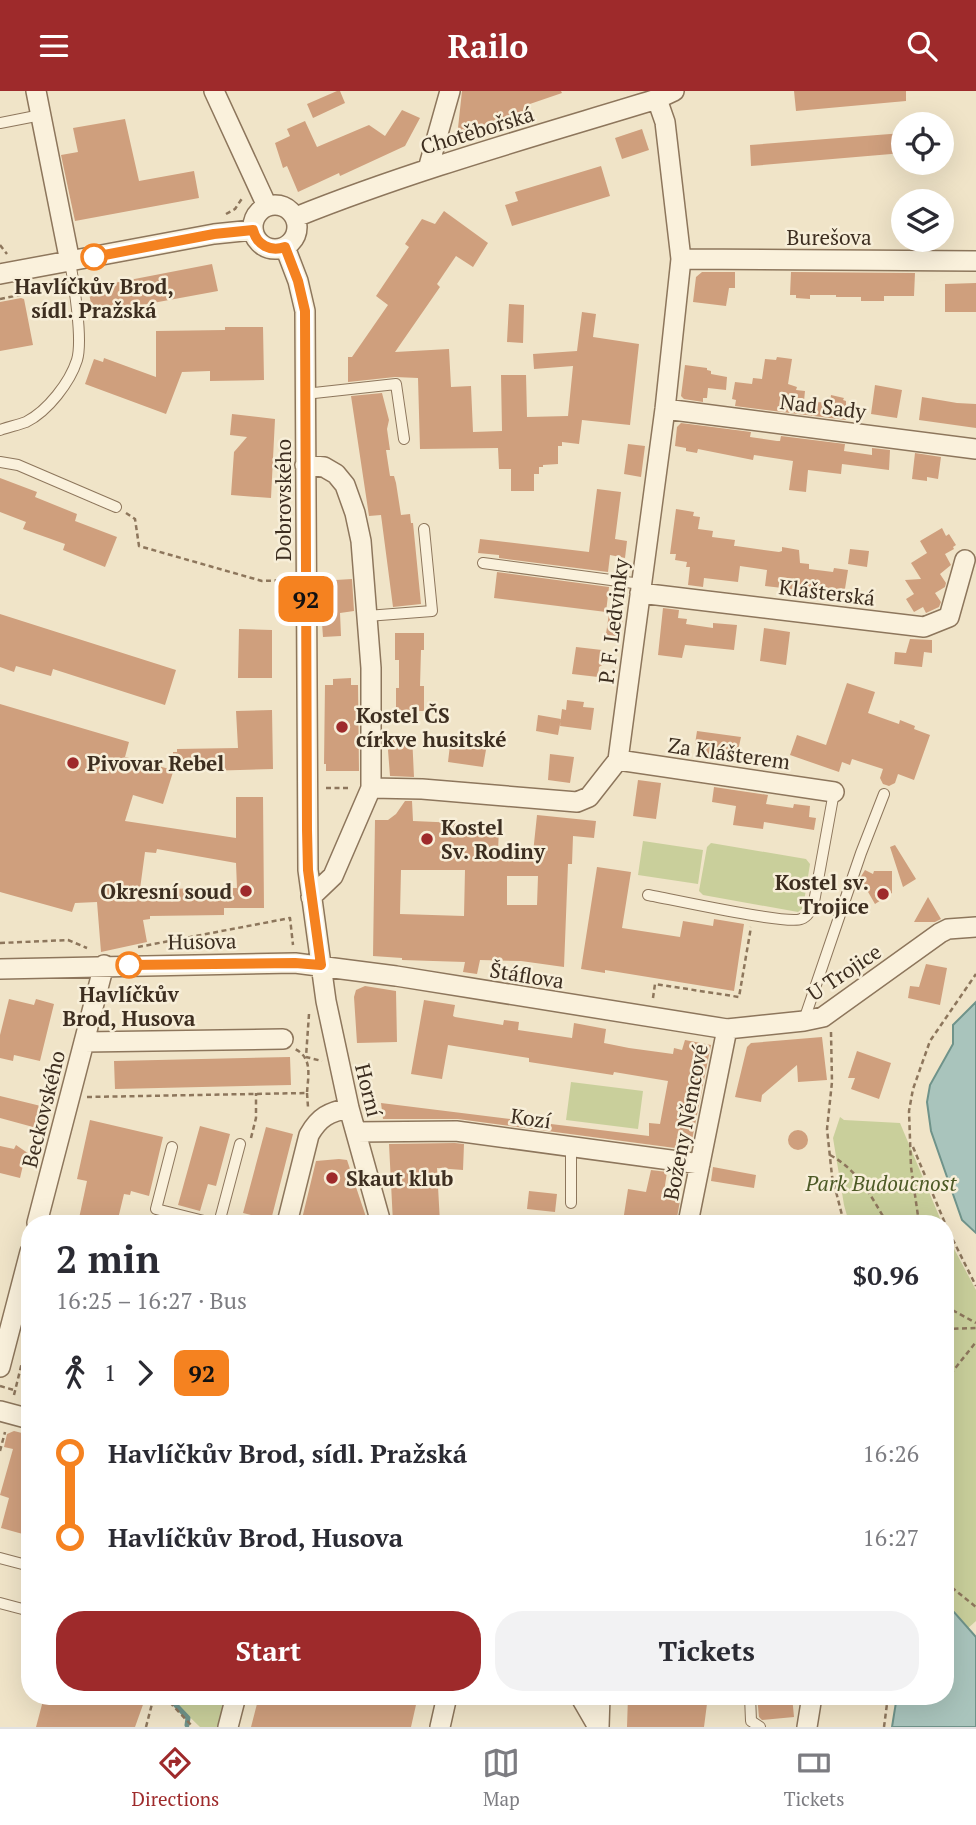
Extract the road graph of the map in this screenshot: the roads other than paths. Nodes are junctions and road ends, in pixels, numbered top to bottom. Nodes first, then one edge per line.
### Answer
1 (36, 91) edge
2 (214, 91) edge
3 (450, 91) edge
4 (665, 95) edge
5 (41, 115) junction
6 (0, 123) edge
7 (428, 169) junction
8 (267, 206) junction
9 (296, 218) junction
10 (253, 230) junction
11 (285, 247) junction
12 (681, 259) junction
13 (976, 261) edge
14 (70, 262) junction
15 (0, 275) edge
16 (305, 394) junction
17 (665, 409) junction
18 (0, 430) edge
19 (404, 439) dead end
20 (976, 449) edge
21 (0, 462) edge
22 (305, 465) junction
23 (116, 507) road end
24 (424, 529) dead end
25 (965, 560) dead end
26 (483, 563) dead end
27 (640, 589) junction
28 (367, 616) junction
29 (618, 760) junction
30 (371, 788) junction
31 (834, 792) joint
32 (884, 794) dead end
33 (648, 895) dead end
34 (311, 897) junction
35 (976, 927) edge
36 (104, 965) junction
37 (321, 965) junction
38 (0, 969) edge
39 (804, 1021) junction
40 (727, 1029) junction
41 (283, 1039) road end
42 (84, 1042) junction
43 (349, 1108) junction
44 (356, 1132) junction
45 (240, 1144) dead end
46 (571, 1146) junction
47 (172, 1147) dead end
48 (700, 1164) junction
49 (571, 1203) dead end
50 (39, 1215) edge
51 (180, 1215) edge
52 (221, 1215) edge
53 (289, 1215) edge
54 (380, 1215) edge
55 (690, 1215) edge
56 (21, 1286) edge
57 (0, 1367) edge
58 (0, 1411) edge
59 (21, 1417) edge
60 (0, 1558) edge
61 (21, 1564) edge
62 (0, 1603) edge
63 (21, 1609) edge
64 (234, 1705) edge
65 (445, 1705) edge
66 (585, 1705) edge
67 (599, 1705) edge
68 (750, 1705) edge
69 (811, 1705) edge
70 (228, 1727) edge
71 (440, 1727) edge
72 (598, 1727) edge
73 (760, 1727) edge
74 (807, 1727) edge

1 - 5 street
2 - 8 street
3 - 7 street
4 - 7 street, Chotěbořská
4 - 12 street, P. F. Ledvinky
5 - 6 lane
5 - 14 street
7 - 9 street, Chotěbořská
8 - 9 street
8 - 10 street
9 - 11 street
10 - 11 street
10 - 14 street
11 - 16 street, Dobrovského
12 - 13 street, Burešova
12 - 17 street, P. F. Ledvinky
14 - 15 street
14 - 18 lane
16 - 19 lane
16 - 22 street, Dobrovského
17 - 20 street, Nad Sady
17 - 27 street, P. F. Ledvinky
21 - 23 lane
22 - 28 street
22 - 34 street, Dobrovského
24 - 28 lane
25 - 27 street, Klášterská
26 - 27 lane
27 - 29 street, P. F. Ledvinky
28 - 30 street
29 - 30 street
29 - 31 street, Za Klášterem
30 - 34 street
31 - 33 lane
32 - 39 lane
34 - 37 street, Dobrovského
35 - 39 street, U Trojice
36 - 37 street, Husova
36 - 38 street, Husova
36 - 42 street, Beckovského
37 - 40 street, Štáflova
37 - 43 street, Horní
39 - 40 street, U Trojice
40 - 48 street, Boženy Němcové
41 - 42 street
42 - 50 street, Beckovského
43 - 44 street, Horní
43 - 53 street
44 - 46 street, Kozí
44 - 54 street, Horní
45 - 52 lane
46 - 48 street, Kozí
46 - 49 lane
47 - 51 lane
48 - 55 street, Boženy Němcové
56 - 57 street
58 - 59 street
60 - 61 lane
62 - 63 lane
64 - 70 street
65 - 71 street
66 - 72 street
67 - 72 street
68 - 73 lane
69 - 74 street

